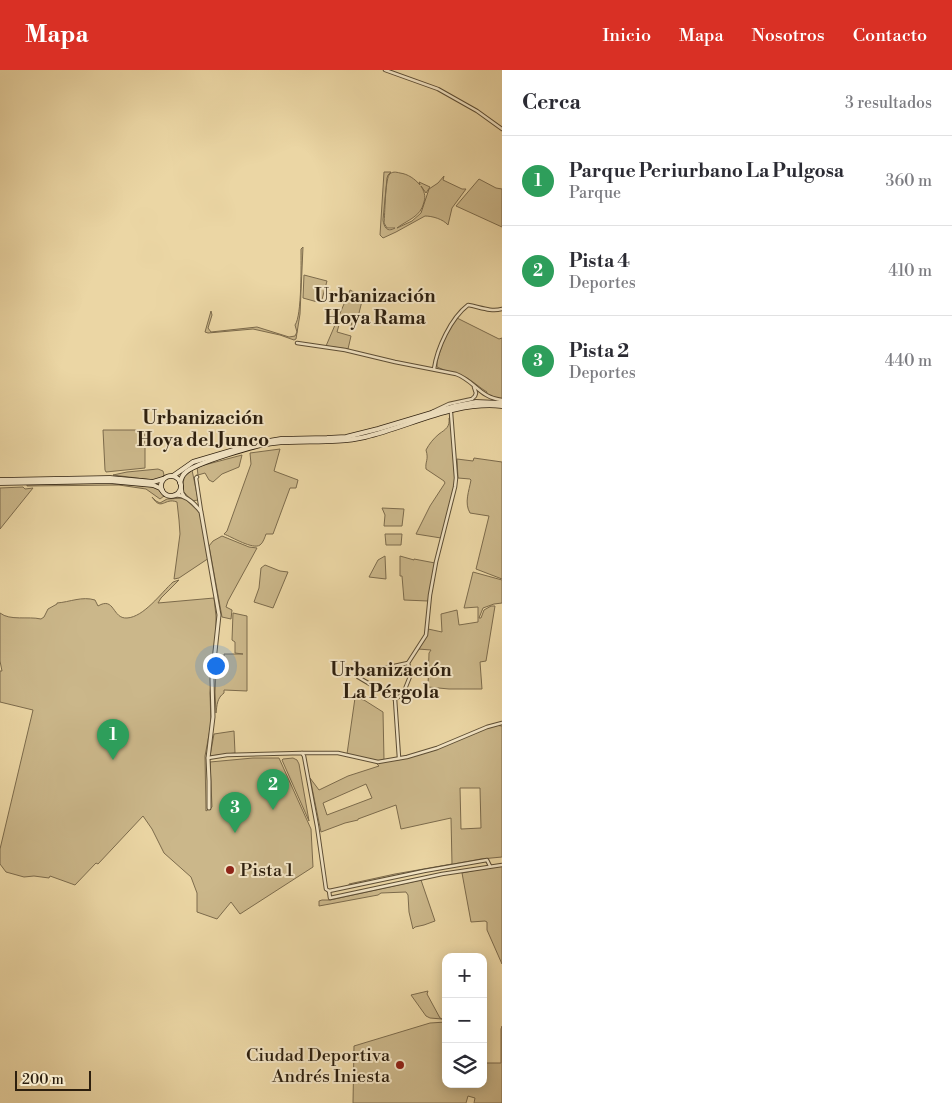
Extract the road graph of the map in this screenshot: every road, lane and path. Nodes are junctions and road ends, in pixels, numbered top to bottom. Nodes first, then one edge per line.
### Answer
1 (385, 70) edge
2 (502, 129) edge
3 (502, 309) edge
4 (297, 343) dead end
5 (434, 369) junction
6 (470, 382) junction
7 (502, 403) edge
8 (431, 412) junction
9 (451, 413) dead end
10 (173, 476) junction
11 (197, 476) dead end
12 (163, 479) junction
13 (0, 482) edge
14 (180, 484) junction
15 (162, 490) junction
16 (174, 495) junction
17 (184, 496) junction
18 (198, 502) junction
19 (202, 514) junction
20 (408, 663) junction
21 (395, 698) junction
22 (502, 723) edge
23 (302, 753) junction
24 (208, 758) junction
25 (399, 758) junction
26 (208, 808) dead end
27 (502, 865) edge
28 (490, 866) junction
29 (329, 891) junction

1 - 2 street
3 - 5 street
4 - 5 street
5 - 6 street
6 - 7 street
6 - 8 street
7 - 8 main road
7 - 14 main road
8 - 10 main road
9 - 20 street
10 - 12 main road
10 - 14 main road
11 - 18 street
12 - 13 main road
12 - 15 main road
13 - 15 main road
14 - 16 main road
14 - 17 street
15 - 16 main road
16 - 17 street
17 - 18 street
18 - 19 street
18 - 19 street
19 - 24 street
20 - 21 street
20 - 21 street
21 - 25 street
22 - 25 street
23 - 24 street
23 - 25 street
23 - 29 street
24 - 26 street
27 - 28 street
28 - 29 street
28 - 29 street

